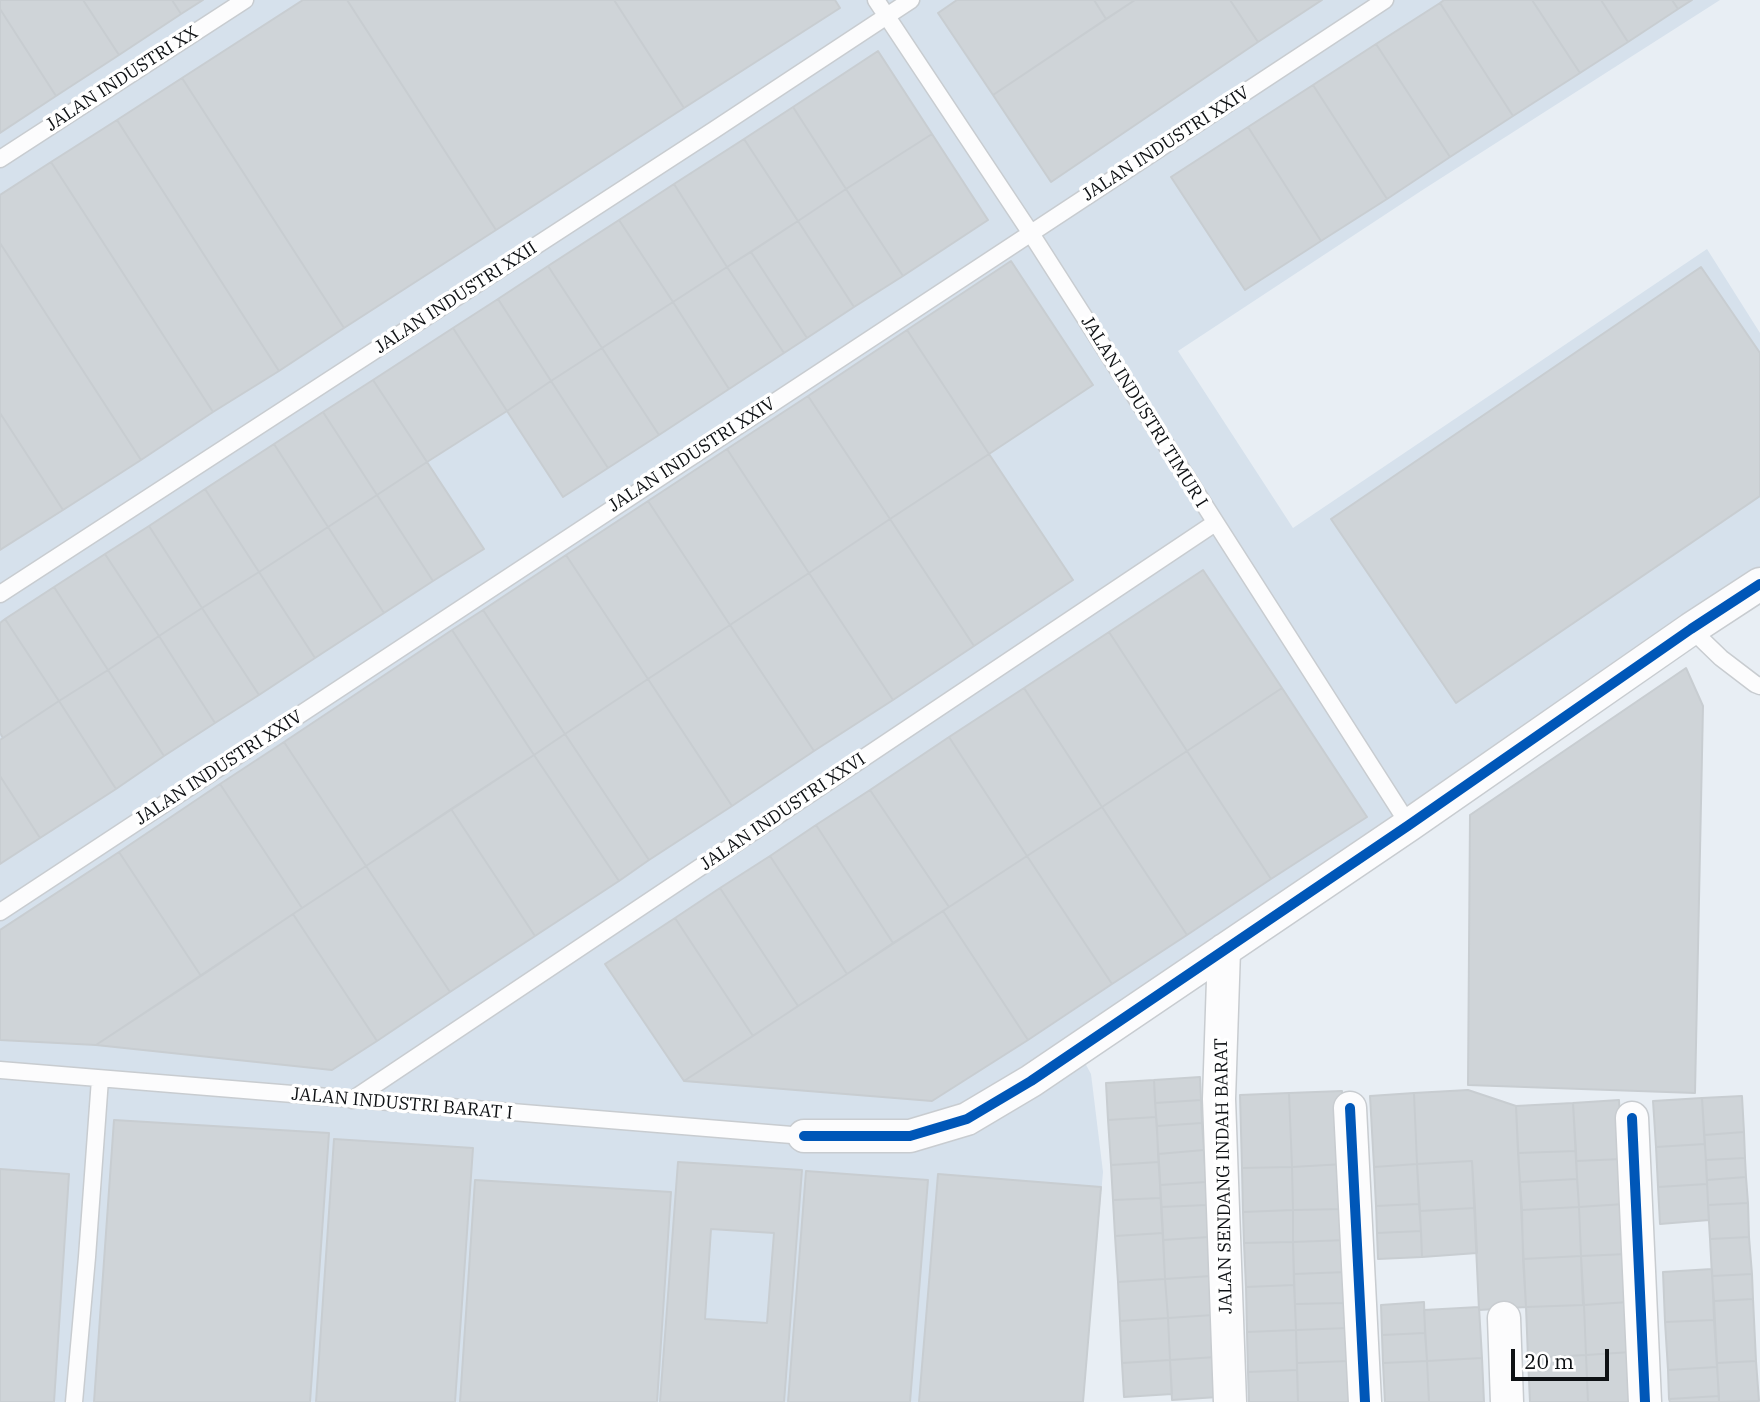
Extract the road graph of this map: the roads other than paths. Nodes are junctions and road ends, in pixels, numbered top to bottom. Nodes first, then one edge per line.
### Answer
1 (245, 0) edge
2 (876, 0) edge
3 (911, 0) edge
4 (1385, 0) edge
5 (887, 16) junction
6 (0, 159) edge
7 (1030, 232) junction
8 (1215, 523) junction
9 (1760, 584) edge
10 (0, 594) edge
11 (1691, 629) junction
12 (1760, 686) edge
13 (1409, 825) junction
14 (0, 912) edge
15 (1224, 950) junction
16 (0, 1070) edge
17 (100, 1079) junction
18 (352, 1100) junction
19 (1350, 1108) dead end
20 (1632, 1118) dead end
21 (804, 1136) joint
22 (1504, 1318) dead end
23 (74, 1402) edge
24 (1230, 1402) edge
25 (1365, 1402) edge
26 (1507, 1402) edge
27 (1645, 1402) edge

1 - 6 lane, JALAN INDUSTRI XX
2 - 5 lane, JALAN INDUSTRI TIMUR I
3 - 5 lane, JALAN INDUSTRI XXII
4 - 7 lane, JALAN INDUSTRI XXIV
5 - 7 lane, JALAN INDUSTRI TIMUR I
5 - 10 lane, JALAN INDUSTRI XXII
7 - 8 lane, JALAN INDUSTRI TIMUR I
7 - 14 lane, JALAN INDUSTRI XXIV
8 - 13 lane, JALAN INDUSTRI TIMUR I
8 - 18 lane, JALAN INDUSTRI XXVI
9 - 11 street
11 - 12 lane
11 - 13 street
13 - 15 street
15 - 21 street
15 - 24 street, JALAN SENDANG INDAH BARAT
16 - 17 lane, JALAN INDUSTRI BARAT I
17 - 18 lane, JALAN INDUSTRI BARAT I
17 - 23 lane
18 - 21 lane, JALAN INDUSTRI BARAT I
19 - 25 street
20 - 27 street
22 - 26 street

